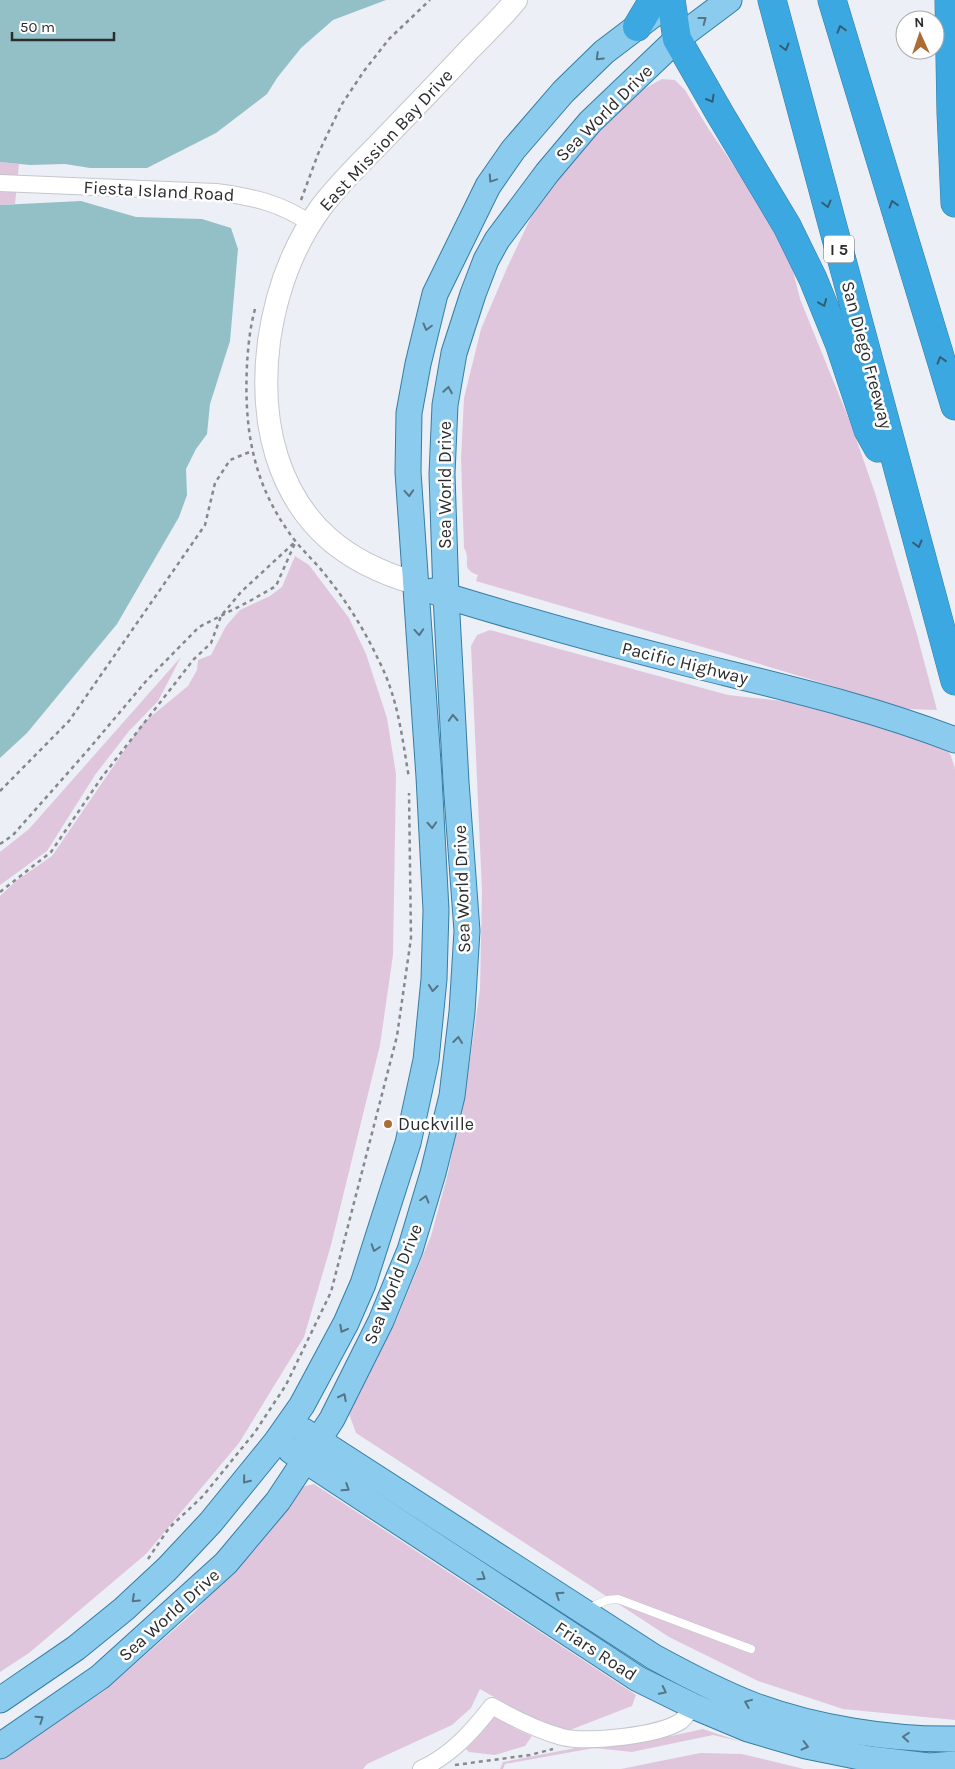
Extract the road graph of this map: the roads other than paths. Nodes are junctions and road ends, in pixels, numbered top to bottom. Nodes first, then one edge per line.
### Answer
1 (516, 0) edge
2 (729, 0) edge
3 (772, 0) edge
4 (832, 0) edge
5 (949, 0) edge
6 (667, 1) edge
7 (637, 27) joint
8 (677, 39) junction
9 (0, 183) edge
10 (955, 203) edge
11 (311, 224) junction
12 (955, 406) edge
13 (905, 497) junction
14 (415, 583) junction
15 (446, 596) junction
16 (955, 681) edge
17 (955, 740) edge
18 (283, 1432) junction
19 (319, 1439) junction
20 (305, 1461) junction
21 (582, 1610) junction
22 (751, 1649) dead end
23 (0, 1700) edge
24 (693, 1706) junction
25 (955, 1739) edge
26 (0, 1746) edge
27 (955, 1764) edge
28 (427, 1766) edge

1 - 11 main road, East Mission Bay Drive
8 -> 2 main road, Sea World Drive
3 -> 13 highway, San Diego Freeway / I 5
12 -> 4 highway
5 - 10 highway
6 - 7 highway
6 - 8 highway
7 -> 14 main road, Sea World Drive
8 -> 13 highway
15 -> 8 main road, Sea World Drive
9 - 11 street, Fiesta Island Road
11 - 14 main road, East Mission Bay Drive
13 -> 16 highway, San Diego Freeway / I 5
14 - 15 main road, Pacific Highway
14 -> 18 main road, Sea World Drive
15 - 17 main road, Pacific Highway
19 -> 15 main road, Sea World Drive
18 - 19 main road, Friars Road
18 - 20 main road, Friars Road
18 -> 23 main road, Sea World Drive
19 - 20 main road, Sea World Drive
21 -> 19 main road, Friars Road
20 -> 24 main road, Friars Road
26 -> 20 main road, Sea World Drive
21 - 22 lane
25 -> 21 main road, Friars Road
24 -> 27 main road, Friars Road
24 - 28 street

